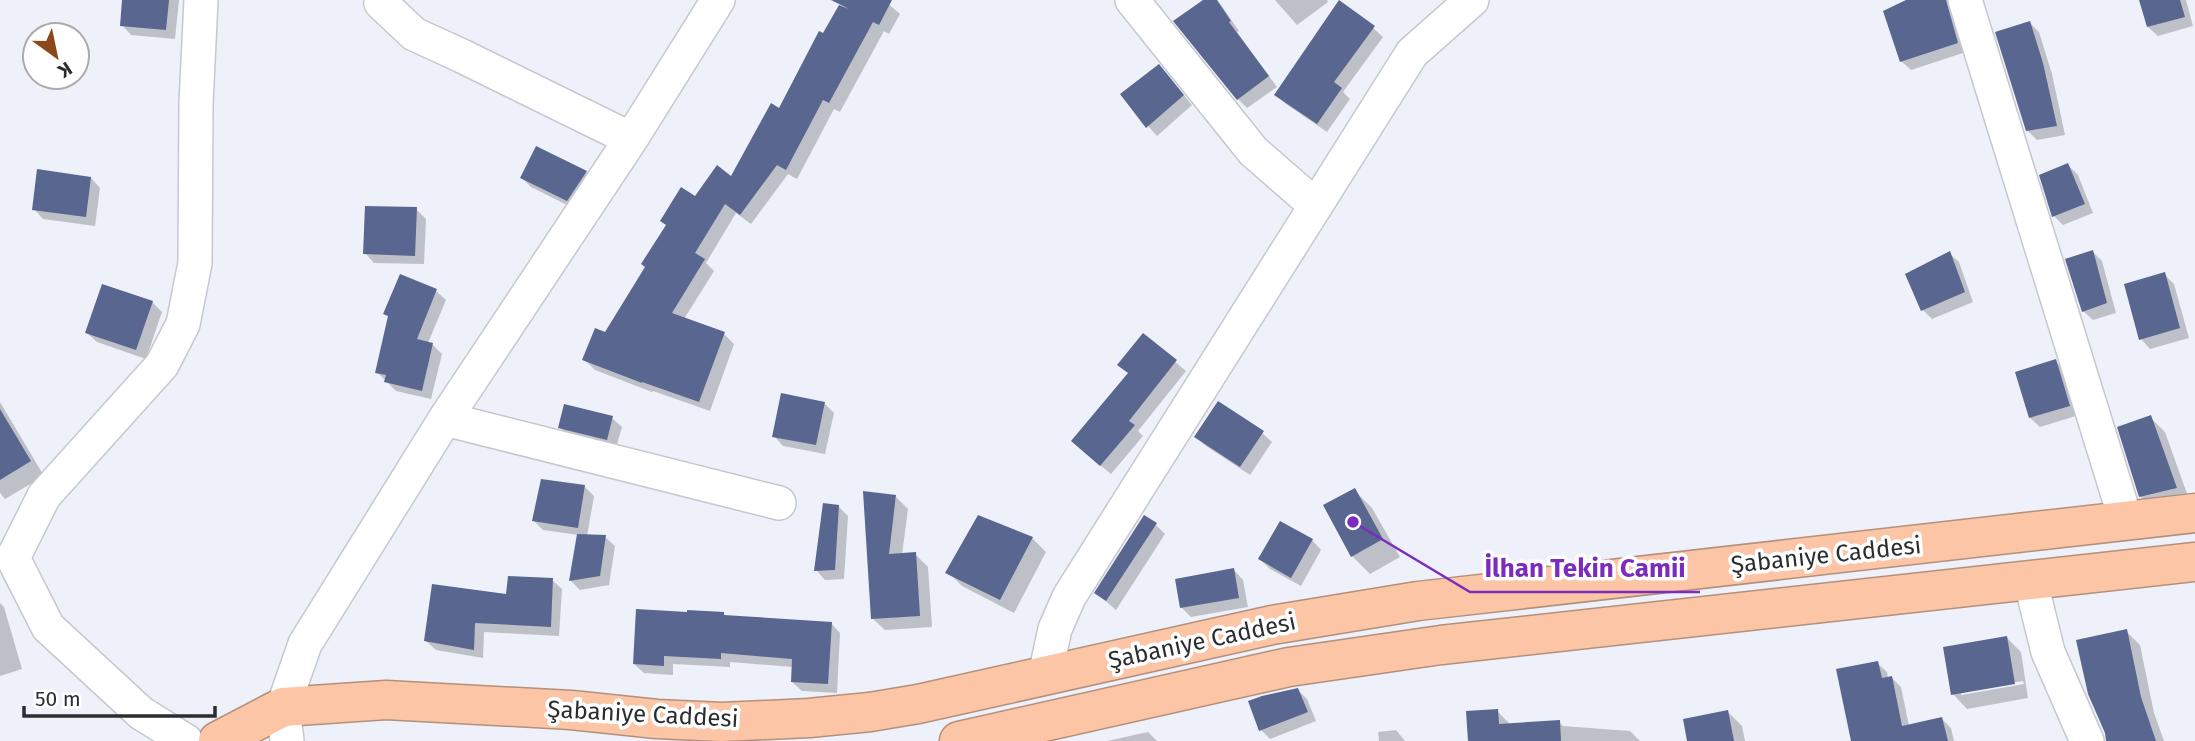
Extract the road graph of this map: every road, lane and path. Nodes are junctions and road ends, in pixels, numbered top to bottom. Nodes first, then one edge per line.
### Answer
1 (201, 0) edge
2 (382, 0) edge
3 (718, 0) edge
4 (1132, 0) edge
5 (1472, 0) edge
6 (1965, 0) edge
7 (631, 139) junction
8 (1316, 206) junction
9 (445, 419) junction
10 (779, 503) dead end
11 (2195, 513) edge
12 (2126, 521) junction
13 (2195, 562) edge
14 (2030, 579) junction
15 (1045, 675) junction
16 (285, 724) edge
17 (186, 741) edge
18 (218, 741) edge
19 (959, 741) edge
20 (2087, 741) edge

1 - 17 street
2 - 7 street
3 - 7 street
4 - 8 street
5 - 8 street
6 - 12 street
7 - 9 street
8 - 15 street
9 - 10 street
9 - 16 street
11 - 12 highway, Şabaniye Caddesi
12 - 15 highway, Şabaniye Caddesi
13 - 14 highway
14 - 19 highway
14 - 20 street
15 - 16 highway, Şabaniye Caddesi
16 - 18 highway, Şabaniye Caddesi

